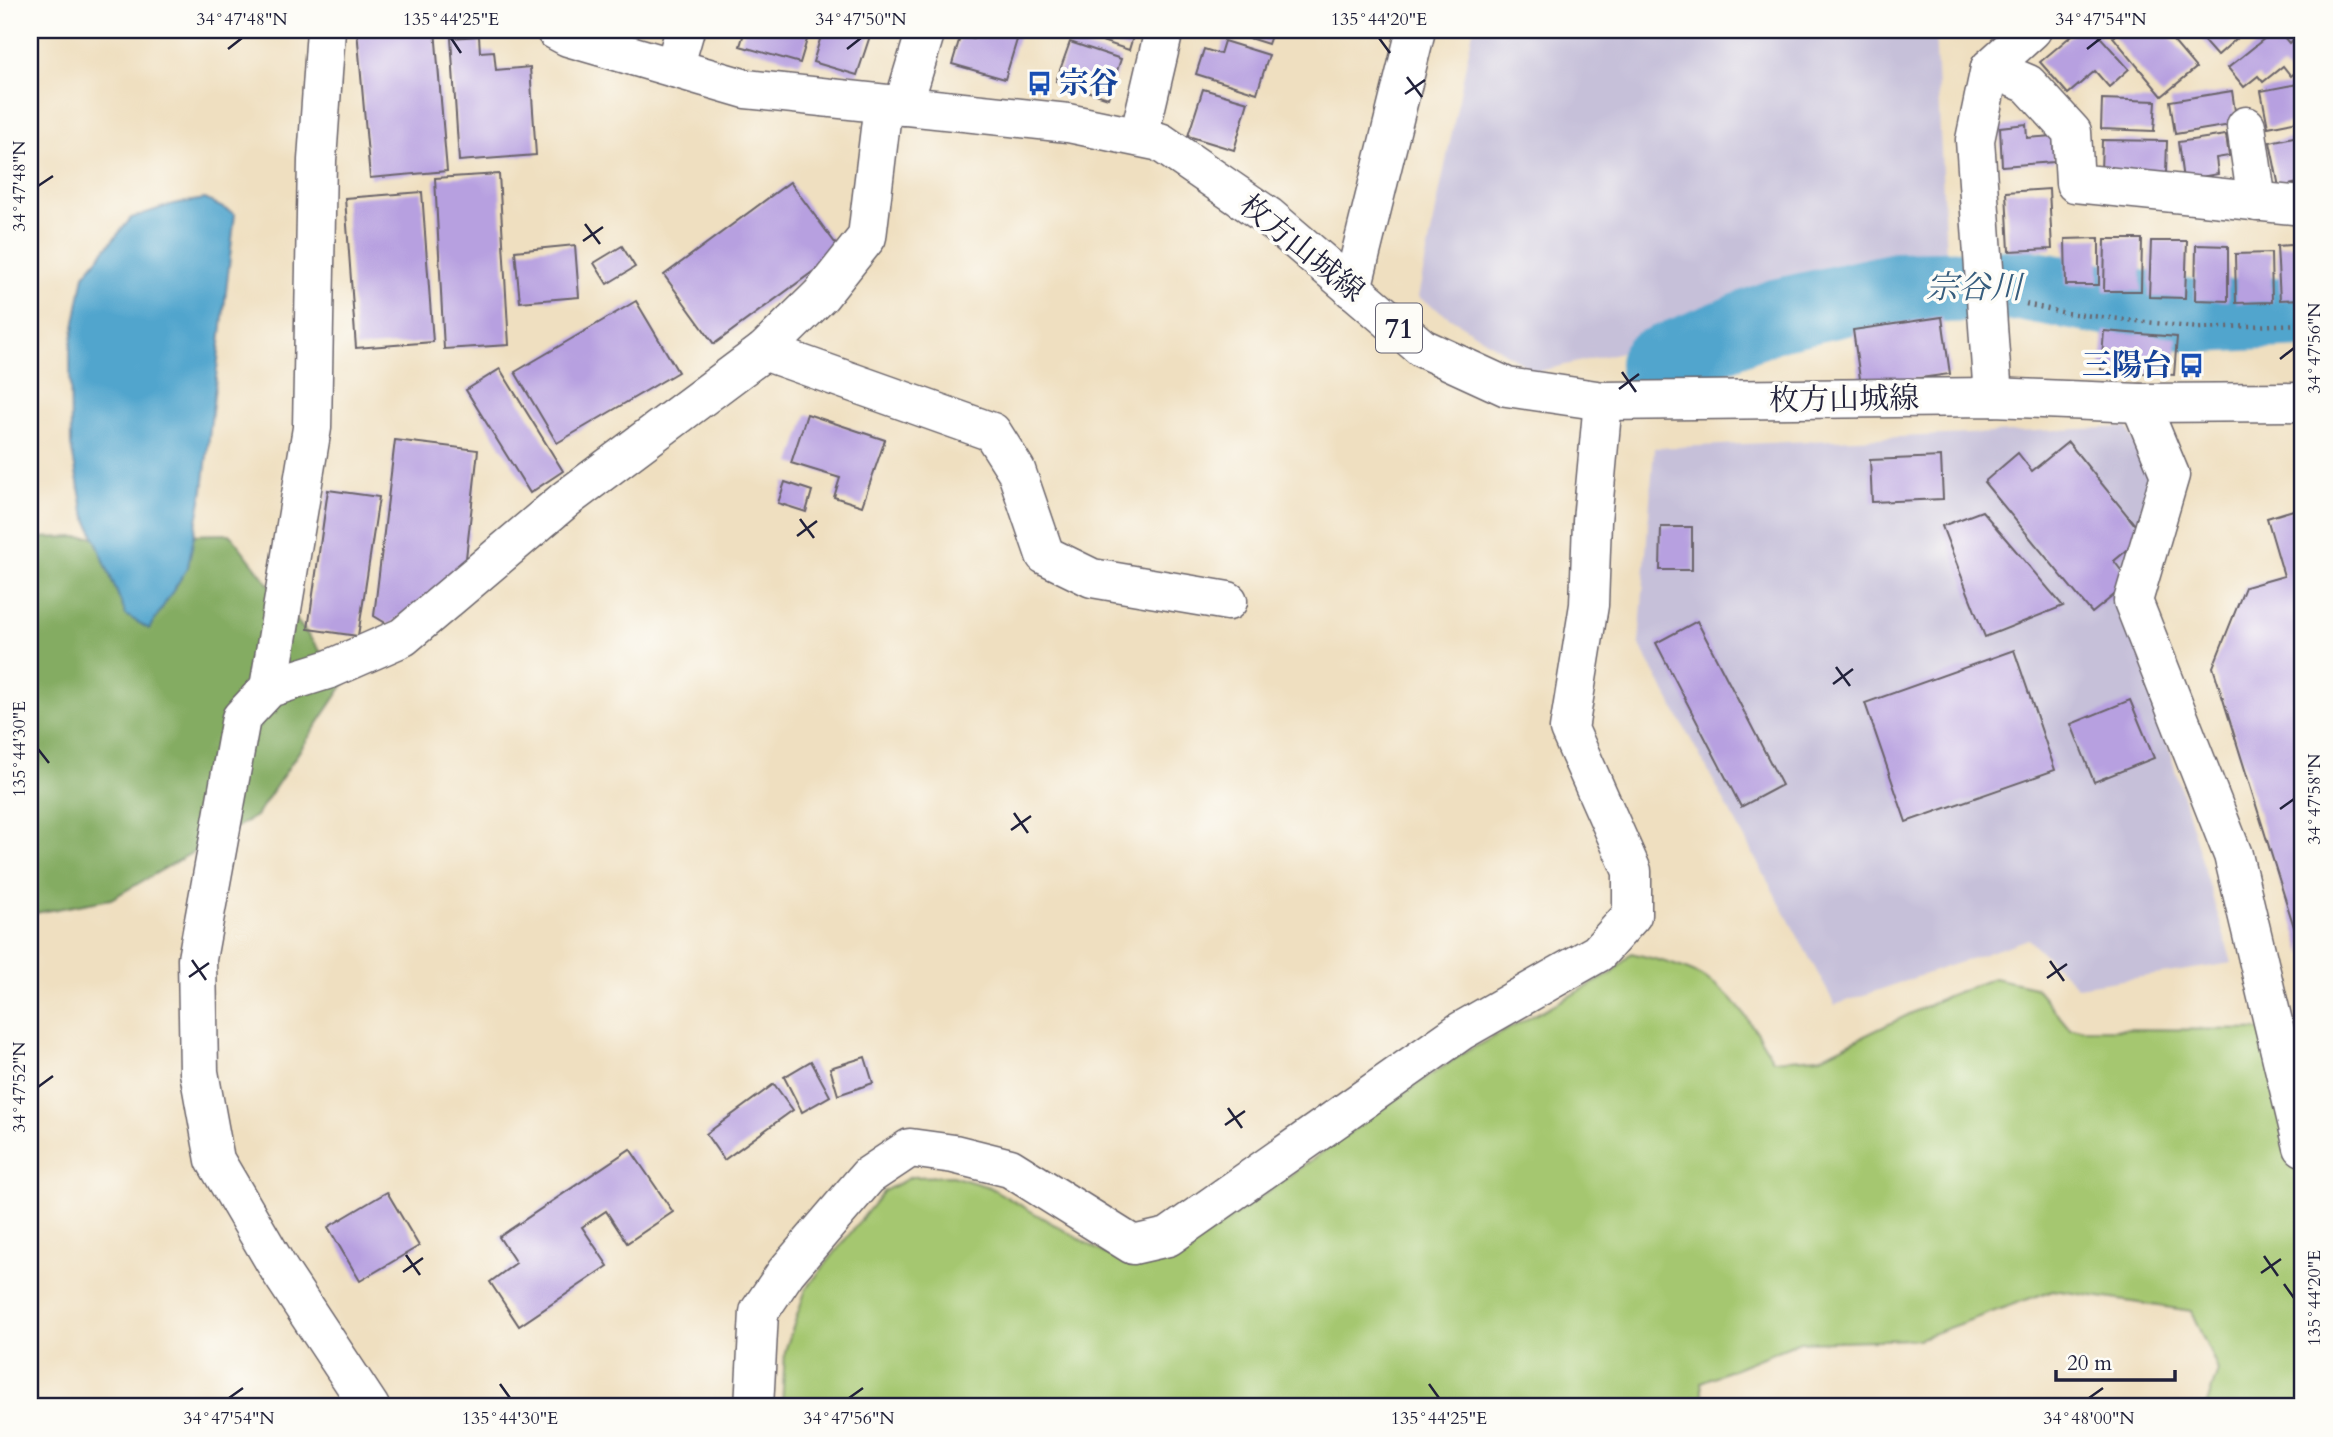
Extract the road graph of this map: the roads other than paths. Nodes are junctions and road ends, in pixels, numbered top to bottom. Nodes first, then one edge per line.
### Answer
1 (326, 30) edge
2 (555, 30) edge
3 (685, 30) edge
4 (926, 30) edge
5 (1164, 30) edge
6 (1416, 30) edge
7 (2032, 30) edge
8 (674, 68) junction
9 (1990, 68) junction
10 (893, 105) junction
11 (2246, 127) dead end
12 (1139, 137) junction
13 (2257, 202) junction
14 (2303, 206) edge
15 (1353, 289) junction
16 (764, 351) junction
17 (1993, 397) junction
18 (1603, 401) junction
19 (2303, 402) edge
20 (2140, 403) junction
21 (1228, 601) dead end
22 (269, 688) junction
23 (2303, 1147) edge
24 (370, 1407) edge
25 (754, 1407) edge

1 - 22 street
2 - 8 street, 枚方山城線 / 71
3 - 8 street
4 - 10 street
5 - 12 street
6 - 15 street
7 - 9 street
8 - 10 street, 枚方山城線 / 71
9 - 13 street
9 - 17 street
10 - 12 street, 枚方山城線 / 71
10 - 16 street
11 - 13 street
12 - 15 street, 枚方山城線 / 71
13 - 14 street
15 - 18 street, 枚方山城線 / 71
16 - 21 street
16 - 22 street
17 - 18 street, 枚方山城線 / 71
17 - 20 street, 枚方山城線 / 71
18 - 25 street
19 - 20 street, 枚方山城線 / 71
20 - 23 street
22 - 24 street

